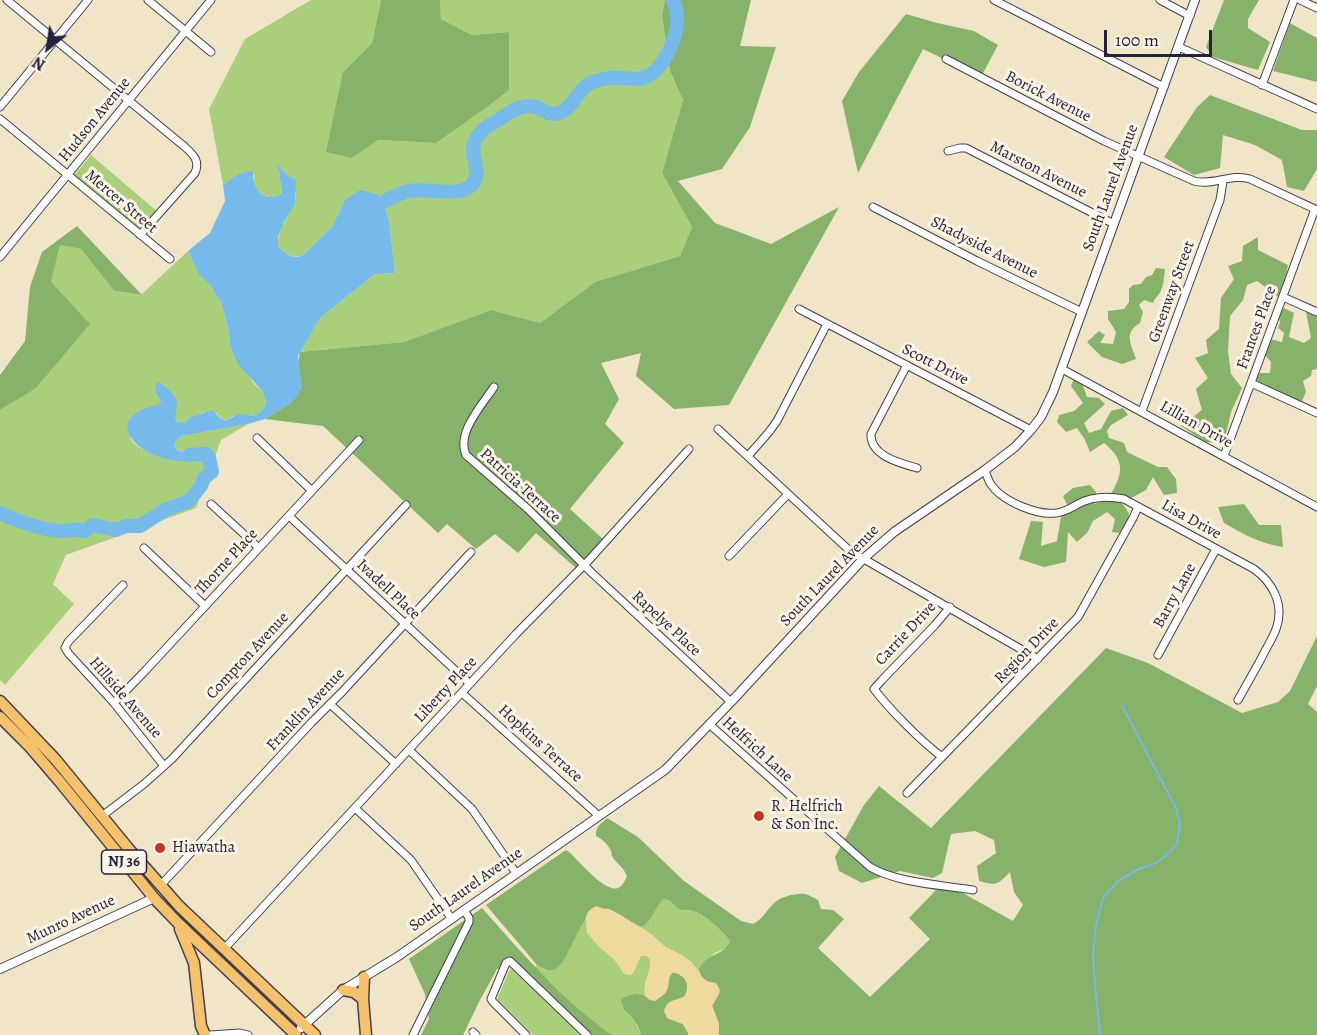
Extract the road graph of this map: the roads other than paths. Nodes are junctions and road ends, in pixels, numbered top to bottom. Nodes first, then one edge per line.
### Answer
1 (8, 0) edge
2 (88, 0) edge
3 (148, 0) edge
4 (211, 0) edge
5 (994, 0) edge
6 (1160, 0) edge
7 (1196, 0) edge
8 (1294, 0) edge
9 (1300, 0) edge
10 (1317, 8) edge
11 (1190, 16) junction
12 (186, 31) junction
13 (56, 39) junction
14 (1179, 47) junction
15 (211, 52) dead end
16 (946, 59) dead end
17 (1262, 85) junction
18 (1164, 87) junction
19 (129, 100) junction
20 (0, 106) edge
21 (1317, 109) edge
22 (0, 119) edge
23 (948, 151) dead end
24 (1138, 157) junction
25 (68, 174) junction
26 (1223, 181) junction
27 (873, 207) dead end
28 (1316, 209) edge
29 (1114, 224) junction
30 (140, 235) junction
31 (0, 257) edge
32 (170, 259) dead end
33 (1283, 297) junction
34 (799, 309) dead end
35 (1082, 312) junction
36 (1317, 312) edge
37 (827, 324) junction
38 (907, 365) junction
39 (1062, 369) junction
40 (1251, 383) junction
41 (494, 387) dead end
42 (1142, 411) junction
43 (1317, 413) edge
44 (718, 429) dead end
45 (1031, 430) junction
46 (257, 438) dead end
47 (359, 440) dead end
48 (689, 449) dead end
49 (748, 456) junction
50 (1224, 456) junction
51 (917, 468) dead end
52 (985, 470) junction
53 (312, 491) junction
54 (788, 494) junction
55 (211, 504) dead end
56 (406, 505) dead end
57 (1138, 507) junction
58 (1317, 507) edge
59 (289, 516) junction
60 (144, 548) dead end
61 (259, 548) junction
62 (1216, 549) junction
63 (471, 552) dead end
64 (729, 556) dead end
65 (863, 559) junction
66 (584, 565) junction
67 (346, 570) junction
68 (123, 585) dead end
69 (205, 606) junction
70 (950, 607) junction
71 (405, 624) junction
72 (1158, 655) dead end
73 (1038, 659) junction
74 (470, 684) junction
75 (462, 693) junction
76 (1238, 700) dead end
77 (0, 701) edge
78 (731, 702) junction
79 (114, 703) junction
80 (330, 704) junction
81 (0, 717) edge
82 (710, 724) junction
83 (409, 750) junction
84 (942, 757) junction
85 (396, 764) junction
86 (164, 766) junction
87 (907, 793) dead end
88 (355, 808) junction
89 (102, 816) junction
90 (599, 816) junction
91 (516, 873) junction
92 (161, 885) junction
93 (973, 890) dead end
94 (154, 898) junction
95 (464, 910) junction
96 (451, 918) junction
97 (178, 923) junction
98 (224, 948) junction
99 (0, 969) edge
100 (363, 977) junction
101 (343, 990) junction
102 (363, 999) junction
103 (304, 1024) junction
104 (205, 1035) edge
105 (210, 1035) edge
106 (248, 1035) edge
107 (295, 1035) edge
108 (315, 1035) edge
109 (366, 1035) edge
110 (413, 1035) edge
111 (526, 1035) edge
112 (587, 1035) edge

1 - 13 street
2 - 13 street
3 - 12 street
4 - 12 street, Hudson Avenue
5 - 18 street
6 - 11 street
7 - 11 street, South Laurel Avenue
8 - 17 street
9 - 10 street
11 - 14 street, South Laurel Avenue
12 - 15 street
12 - 19 street, Hudson Avenue
13 - 19 street
13 - 20 street
14 - 17 street
14 - 18 street, South Laurel Avenue
16 - 24 street, Borick Avenue
17 - 21 street
18 - 24 street, South Laurel Avenue
19 - 25 street, Hudson Avenue
19 - 30 street
22 - 25 street, Mercer Street
23 - 29 street, Marston Avenue
24 - 26 street, Borick Avenue
24 - 29 street, South Laurel Avenue
25 - 30 street, Mercer Street
25 - 31 street, Hudson Avenue
26 - 28 street, Borick Avenue
26 - 42 street, Greenway Street
27 - 35 street, Shadyside Avenue
28 - 33 street, Frances Place
29 - 35 street, South Laurel Avenue
30 - 32 street, Mercer Street
33 - 36 street
33 - 40 street, Frances Place
34 - 37 street, Scott Drive
35 - 39 street, South Laurel Avenue
37 - 38 street, Scott Drive
37 - 49 street
38 - 45 street, Scott Drive
38 - 51 street
39 - 42 street, Lillian Drive
39 - 45 street, South Laurel Avenue
40 - 43 street
40 - 50 street, Frances Place
41 - 66 street, Patricia Terrace
42 - 50 street, Lillian Drive
44 - 49 street
45 - 52 street, South Laurel Avenue
46 - 53 street
47 - 53 street, Thorne Place
48 - 66 street, Liberty Place
49 - 54 street
50 - 58 street, Lillian Drive
52 - 57 street, Lisa Drive
52 - 65 street, South Laurel Avenue
53 - 59 street, Thorne Place
54 - 64 street
54 - 65 street
55 - 61 street
56 - 67 street, Compton Avenue
57 - 62 street, Lisa Drive
57 - 73 street, Region Drive
59 - 61 street, Thorne Place
59 - 67 street, Ivadell Place
60 - 69 street
61 - 69 street, Thorne Place
62 - 72 street, Barry Lane
62 - 76 street, Lisa Drive
63 - 71 street, Franklin Avenue
65 - 70 street
65 - 78 street, South Laurel Avenue
66 - 74 street, Liberty Place
66 - 78 street, Rapelye Place
67 - 71 street, Ivadell Place
67 - 86 street, Compton Avenue
68 - 79 street, Hillside Avenue
69 - 79 street, Thorne Place
70 - 73 street
70 - 84 street, Carrie Drive
71 - 74 street, Ivadell Place
71 - 80 street, Franklin Avenue
73 - 84 street, Region Drive
74 - 75 street, Liberty Place
75 - 83 street, Liberty Place
75 - 90 street, Hopkins Terrace
77 - 89 highway, NJ 36
78 - 82 street, South Laurel Avenue
79 - 86 street, Hillside Avenue
80 - 85 street
80 - 92 street, Franklin Avenue
81 - 94 highway, NJ 36
82 - 90 street, South Laurel Avenue
82 - 93 street, Helfrich Lane
83 - 85 street, Liberty Place
83 - 91 street
84 - 87 street, Region Drive
85 - 88 street, Liberty Place
86 - 89 street, Compton Avenue
88 - 96 street
88 - 98 street, Liberty Place
89 - 92 highway, NJ 36
90 - 91 street, South Laurel Avenue
91 - 95 street, South Laurel Avenue
92 - 98 highway, NJ 36
94 - 97 highway, NJ 36
94 - 99 street, Munro Avenue
95 - 96 street, South Laurel Avenue
95 - 110 street
96 - 100 street, South Laurel Avenue
97 - 104 highway
97 - 107 highway, NJ 36
98 - 103 highway, NJ 36
100 - 101 street, South Laurel Avenue
100 - 102 highway
101 - 102 highway
101 - 103 street, South Laurel Avenue
102 - 109 highway
103 - 107 street, South Laurel Avenue
103 - 108 highway, NJ 36
105 - 106 street
111 - 112 street

